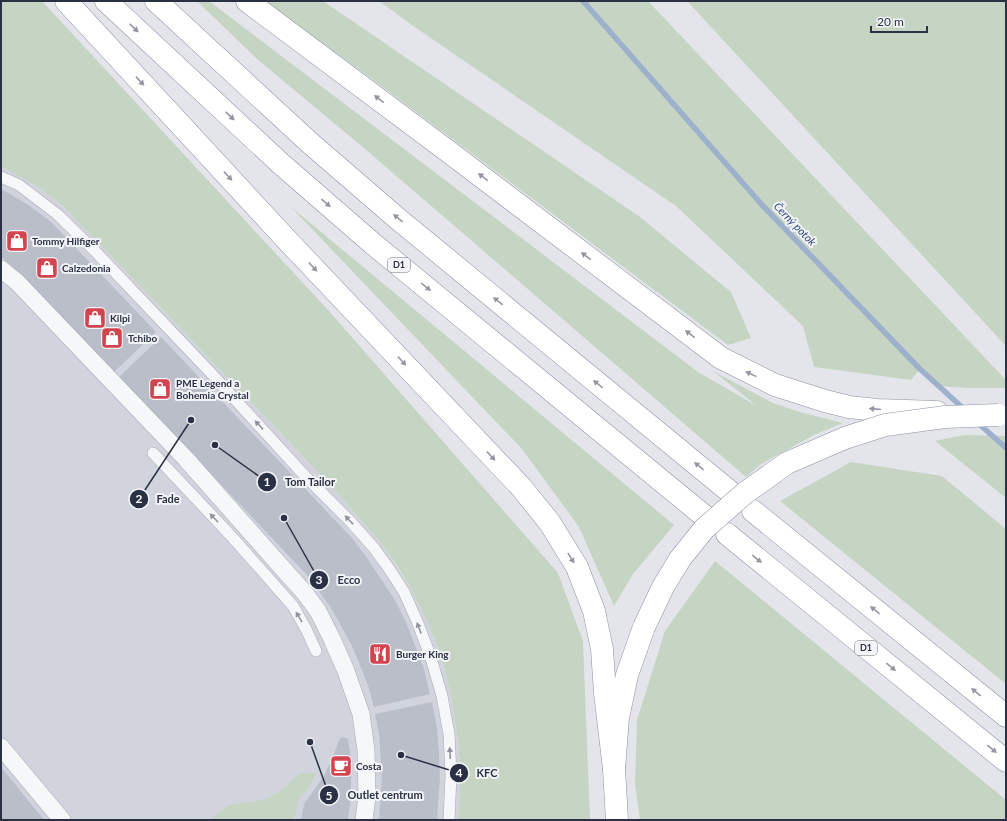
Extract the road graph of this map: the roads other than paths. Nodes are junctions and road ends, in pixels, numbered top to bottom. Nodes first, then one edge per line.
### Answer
1 (66, 1) edge
2 (106, 1) edge
3 (156, 1) edge
4 (247, 1) edge
5 (1, 177) edge
6 (1, 269) edge
7 (1003, 414) edge
8 (153, 453) dead end
9 (729, 491) dead end
10 (753, 511) dead end
11 (703, 515) dead end
12 (727, 534) dead end
13 (316, 651) dead end
14 (1006, 716) edge
15 (1, 747) edge
16 (1006, 761) edge
17 (614, 770) junction
18 (62, 820) edge
19 (364, 820) edge
20 (449, 820) edge
21 (617, 820) edge

1 -> 17 highway
2 -> 11 highway, D1
9 -> 3 highway
7 -> 4 highway, bridge
20 -> 5 lane
6 - 19 street
7 - 17 highway, bridge
13 -> 8 lane
14 -> 10 highway
12 -> 16 highway, D1
15 - 18 street
17 - 21 highway

